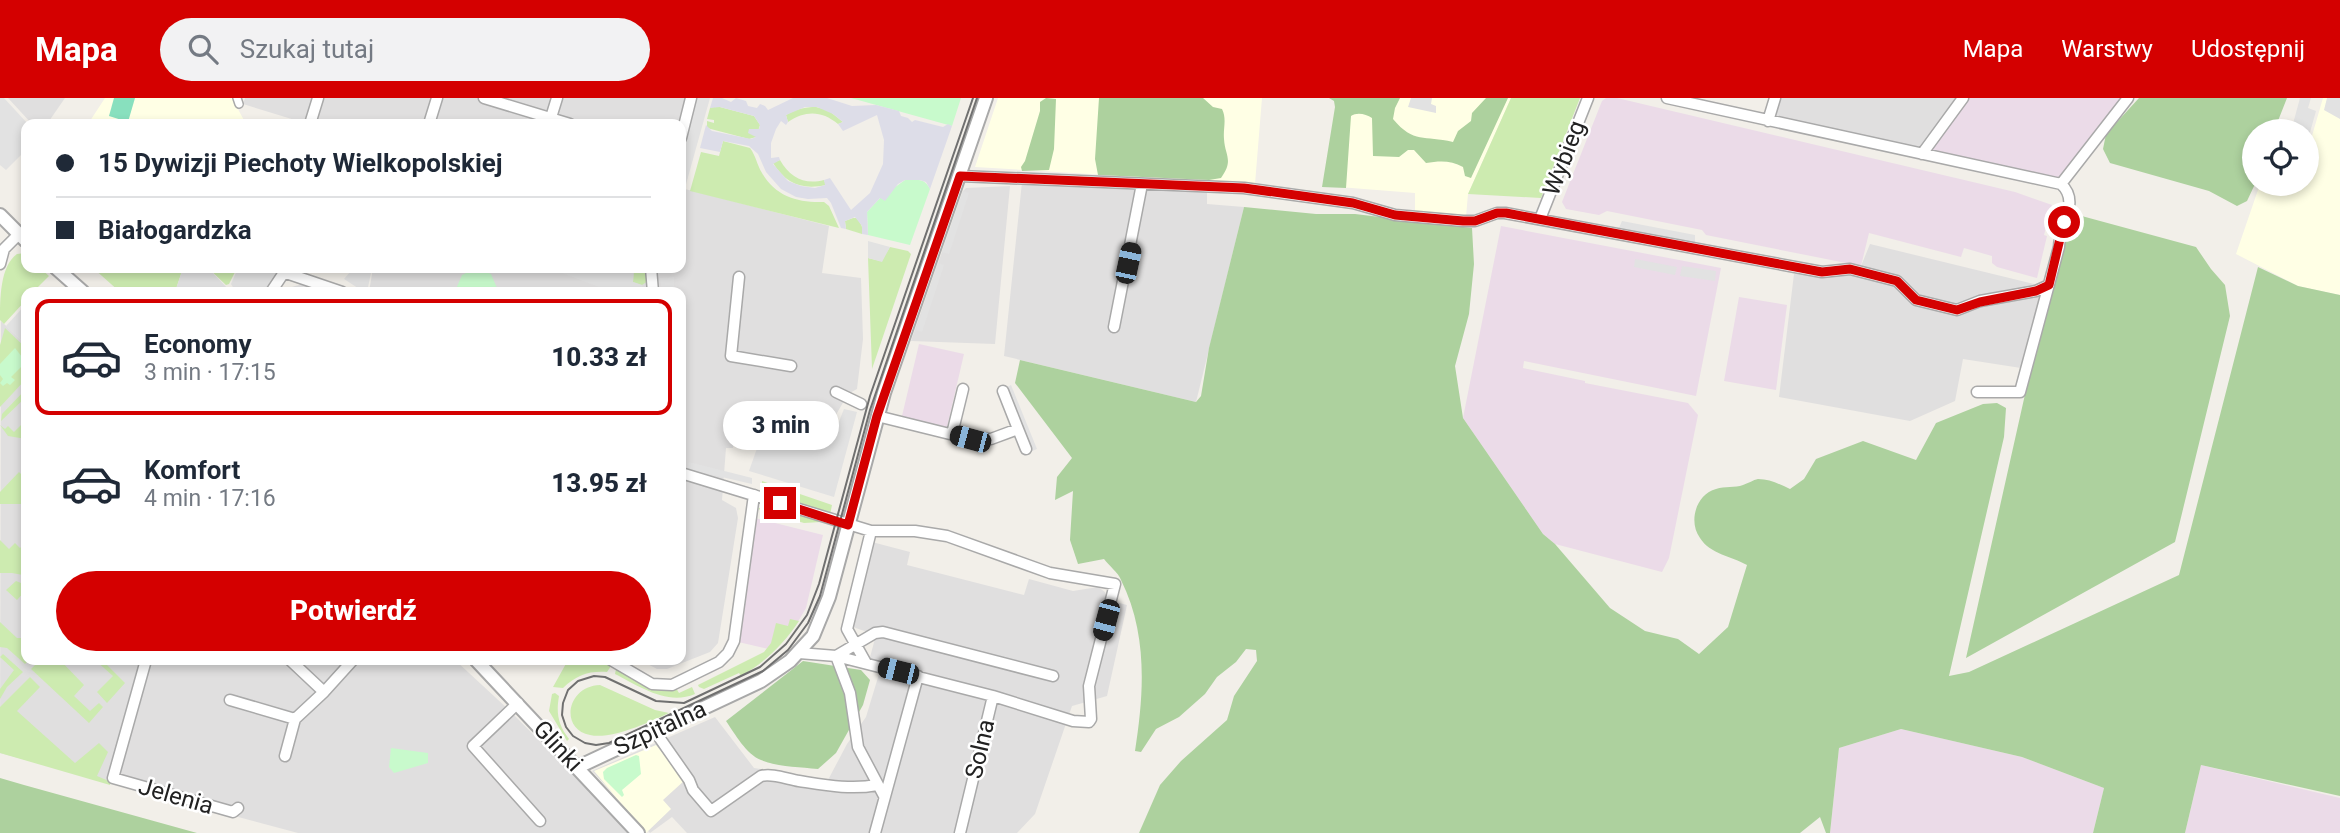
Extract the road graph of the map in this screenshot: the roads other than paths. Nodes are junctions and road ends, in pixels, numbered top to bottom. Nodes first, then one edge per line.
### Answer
1 (317, 98) edge
2 (437, 98) edge
3 (484, 98) edge
4 (557, 98) edge
5 (691, 98) edge
6 (986, 98) edge
7 (1588, 98) edge
8 (1667, 98) edge
9 (1775, 98) edge
10 (1963, 98) edge
11 (2129, 98) edge
12 (1700, 102) edge
13 (311, 119) edge
14 (431, 119) edge
15 (544, 119) edge
16 (551, 119) edge
17 (686, 119) edge
18 (1768, 121) junction
19 (1922, 154) junction
20 (960, 176) junction
21 (1142, 184) junction
22 (2061, 184) junction
23 (0, 215) edge
24 (1540, 219) junction
25 (21, 235) edge
26 (21, 238) edge
27 (0, 264) edge
28 (62, 273) edge
29 (294, 273) edge
30 (739, 277) dead end
31 (2049, 285) junction
32 (77, 287) edge
33 (330, 287) edge
34 (1114, 327) dead end
35 (791, 366) dead end
36 (963, 389) dead end
37 (1003, 391) dead end
38 (1977, 392) dead end
39 (836, 393) dead end
40 (861, 404) dead end
41 (877, 416) junction
42 (1018, 429) junction
43 (952, 435) junction
44 (1027, 449) dead end
45 (686, 475) edge
46 (754, 495) junction
47 (848, 525) junction
48 (871, 531) junction
49 (854, 645) junction
50 (799, 653) junction
51 (836, 656) junction
52 (866, 663) junction
53 (145, 665) edge
54 (295, 665) edge
55 (348, 665) edge
56 (481, 665) edge
57 (620, 665) edge
58 (918, 676) junction
59 (1053, 676) dead end
60 (324, 692) junction
61 (993, 696) junction
62 (230, 700) dead end
63 (518, 703) junction
64 (295, 719) junction
65 (654, 730) junction
66 (285, 757) dead end
67 (578, 767) junction
68 (877, 785) junction
69 (884, 796) junction
70 (238, 808) dead end
71 (540, 821) dead end
72 (638, 833) edge
73 (875, 833) edge
74 (960, 833) edge

1 - 13 street
2 - 14 street
3 - 15 street
4 - 16 street
5 - 17 street
6 - 20 street
7 - 24 street, Wybieg
8 - 12 street
9 - 18 street
10 - 19 street
11 - 22 street
12 - 18 street
18 - 19 street
19 - 22 street
20 - 21 street
20 - 41 street, Szpitalna
21 - 24 street
21 - 34 street
22 - 31 street
23 - 25 street
24 - 31 street
26 - 27 street
28 - 32 street
29 - 33 street
30 - 35 street
31 - 38 street
36 - 43 street
37 - 42 street
39 - 40 street
41 - 43 street
41 - 47 street, Szpitalna
42 - 43 street
42 - 44 street
45 - 46 street
46 - 47 street
46 - 57 street
47 - 48 street
47 - 50 street, Szpitalna
48 - 49 street
48 - 61 street
49 - 51 street
49 - 52 street
49 - 59 street
50 - 51 street, Solna
50 - 65 street, Szpitalna
51 - 52 street, Solna
51 - 68 street
52 - 58 street, Solna
53 - 70 street, Jelenia
54 - 60 street
55 - 60 street
56 - 63 street, Glinki
58 - 61 street, Solna
58 - 69 street
60 - 64 street
61 - 74 street, Solna
62 - 64 street
63 - 67 street, Glinki
63 - 71 street
64 - 66 street
65 - 67 street, Szpitalna
65 - 68 street
67 - 72 street, Glinki
68 - 69 street
69 - 73 street

